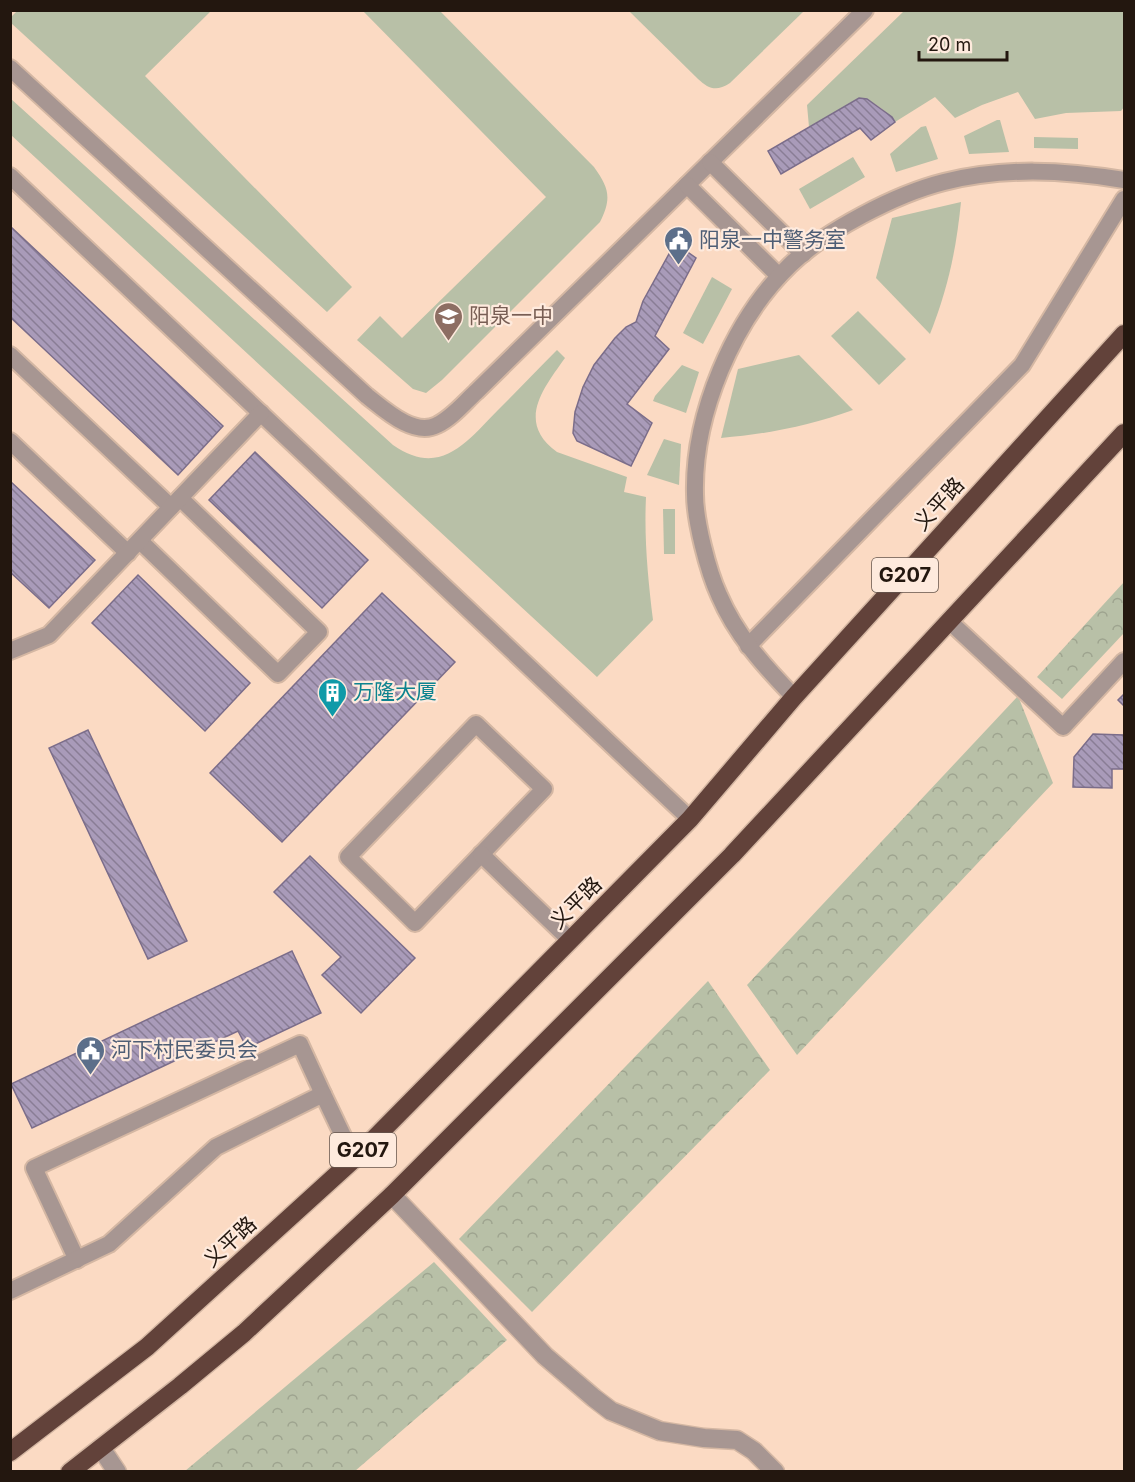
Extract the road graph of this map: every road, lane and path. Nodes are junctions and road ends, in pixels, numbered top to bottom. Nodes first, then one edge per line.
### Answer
1 (865, 10) edge
2 (10, 68) edge
3 (710, 162) junction
4 (10, 176) edge
5 (1125, 180) edge
6 (687, 185) junction
7 (1125, 200) edge
8 (802, 254) junction
9 (779, 276) junction
10 (1125, 334) edge
11 (10, 355) edge
12 (261, 413) junction
13 (1125, 433) edge
14 (10, 441) edge
15 (176, 502) junction
16 (134, 547) junction
17 (949, 621) junction
18 (748, 646) junction
19 (10, 651) edge
20 (1125, 661) edge
21 (794, 697) junction
22 (690, 819) junction
23 (481, 854) junction
24 (570, 940) junction
25 (323, 1094) junction
26 (354, 1159) junction
27 (392, 1195) junction
28 (77, 1260) junction
29 (10, 1291) edge
30 (101, 1448) junction
31 (10, 1452) edge
32 (70, 1472) edge
33 (117, 1472) edge
34 (775, 1472) edge

1 - 3 lane
2 - 6 lane
3 - 6 lane
3 - 8 lane
4 - 12 lane
5 - 8 lane
6 - 9 lane
7 - 18 lane
8 - 9 lane
9 - 18 lane
10 - 21 highway, 义平路 / G207
11 - 15 lane
12 - 15 lane
12 - 22 lane
13 - 17 highway, G207
14 - 16 lane
15 - 16 lane
15 - 16 lane
16 - 19 lane
17 - 20 lane
17 - 27 highway, G207
18 - 21 lane
21 - 22 highway, 义平路 / G207
22 - 24 highway, 义平路 / G207
23 - 23 lane
23 - 24 lane
24 - 26 highway, 义平路 / G207
25 - 26 lane
25 - 28 lane
25 - 28 lane
26 - 31 highway, 义平路 / G207
27 - 30 highway, G207
27 - 34 street
28 - 29 lane
30 - 32 highway, G207
30 - 33 street

